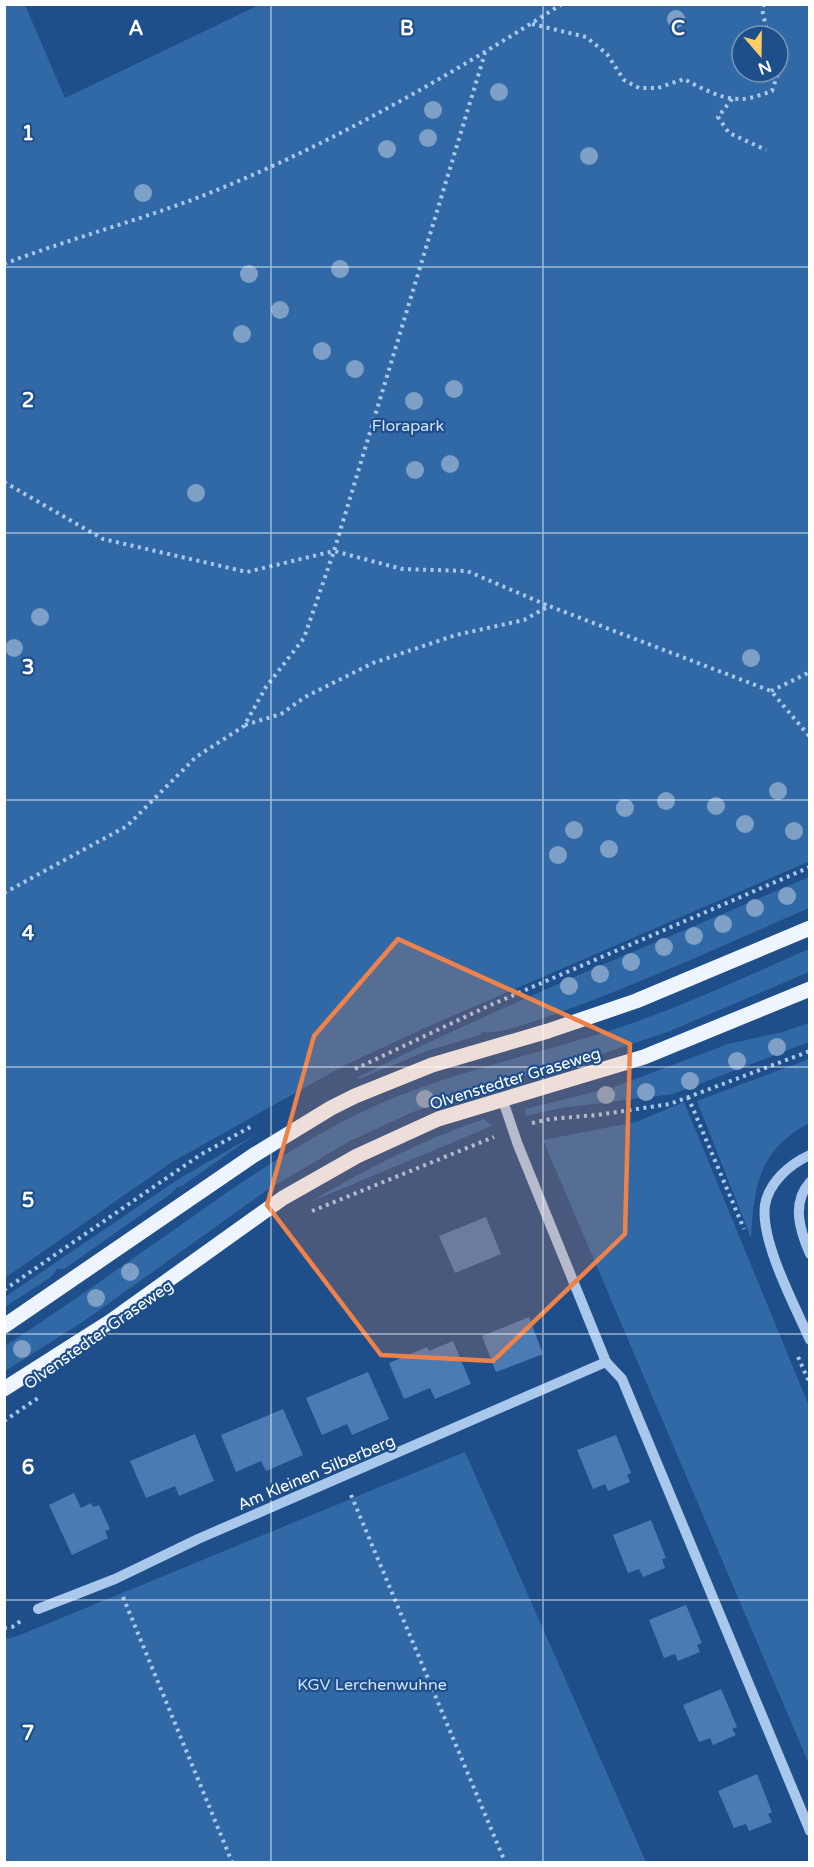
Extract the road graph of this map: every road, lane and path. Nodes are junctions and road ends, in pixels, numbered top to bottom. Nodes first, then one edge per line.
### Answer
1 (562, 4) edge
2 (764, 4) edge
3 (531, 24) junction
4 (765, 24) edge
5 (485, 53) junction
6 (774, 84) edge
7 (732, 99) junction
8 (766, 150) dead end
9 (4, 264) edge
10 (4, 482) edge
11 (334, 551) junction
12 (549, 606) junction
13 (810, 672) edge
14 (771, 691) junction
15 (244, 726) junction
16 (810, 737) edge
17 (4, 893) edge
18 (810, 928) edge
19 (810, 989) edge
20 (810, 1051) edge
21 (502, 1098) junction
22 (525, 1126) dead end
23 (501, 1134) dead end
24 (810, 1155) edge
25 (810, 1182) edge
26 (305, 1214) dead end
27 (810, 1254) edge
28 (4, 1326) edge
29 (810, 1340) edge
30 (606, 1362) junction
31 (4, 1389) edge
32 (42, 1395) dead end
33 (4, 1421) edge
34 (344, 1477) junction
35 (123, 1598) dead end
36 (38, 1610) dead end
37 (810, 1832) edge
38 (232, 1863) edge
39 (505, 1863) edge

1 - 3 path
2 - 4 path
3 - 5 path
3 - 7 path
5 - 9 path
5 - 11 path
6 - 7 path
7 - 8 path
10 - 11 path
11 - 12 path
11 - 15 path
12 - 14 path
12 - 15 path
13 - 14 path
14 - 16 path
15 - 17 path
18 - 28 main road
19 - 21 main road, Olvenstedter Graseweg
20 - 22 path
21 - 30 street
21 - 31 main road, Olvenstedter Graseweg
23 - 26 path
24 - 29 street
25 - 27 street
30 - 34 street, Am Kleinen Silberberg
30 - 37 street
32 - 33 path, Olvenstedter Graseweg
34 - 36 street, Am Kleinen Silberberg
34 - 39 path
35 - 38 path

